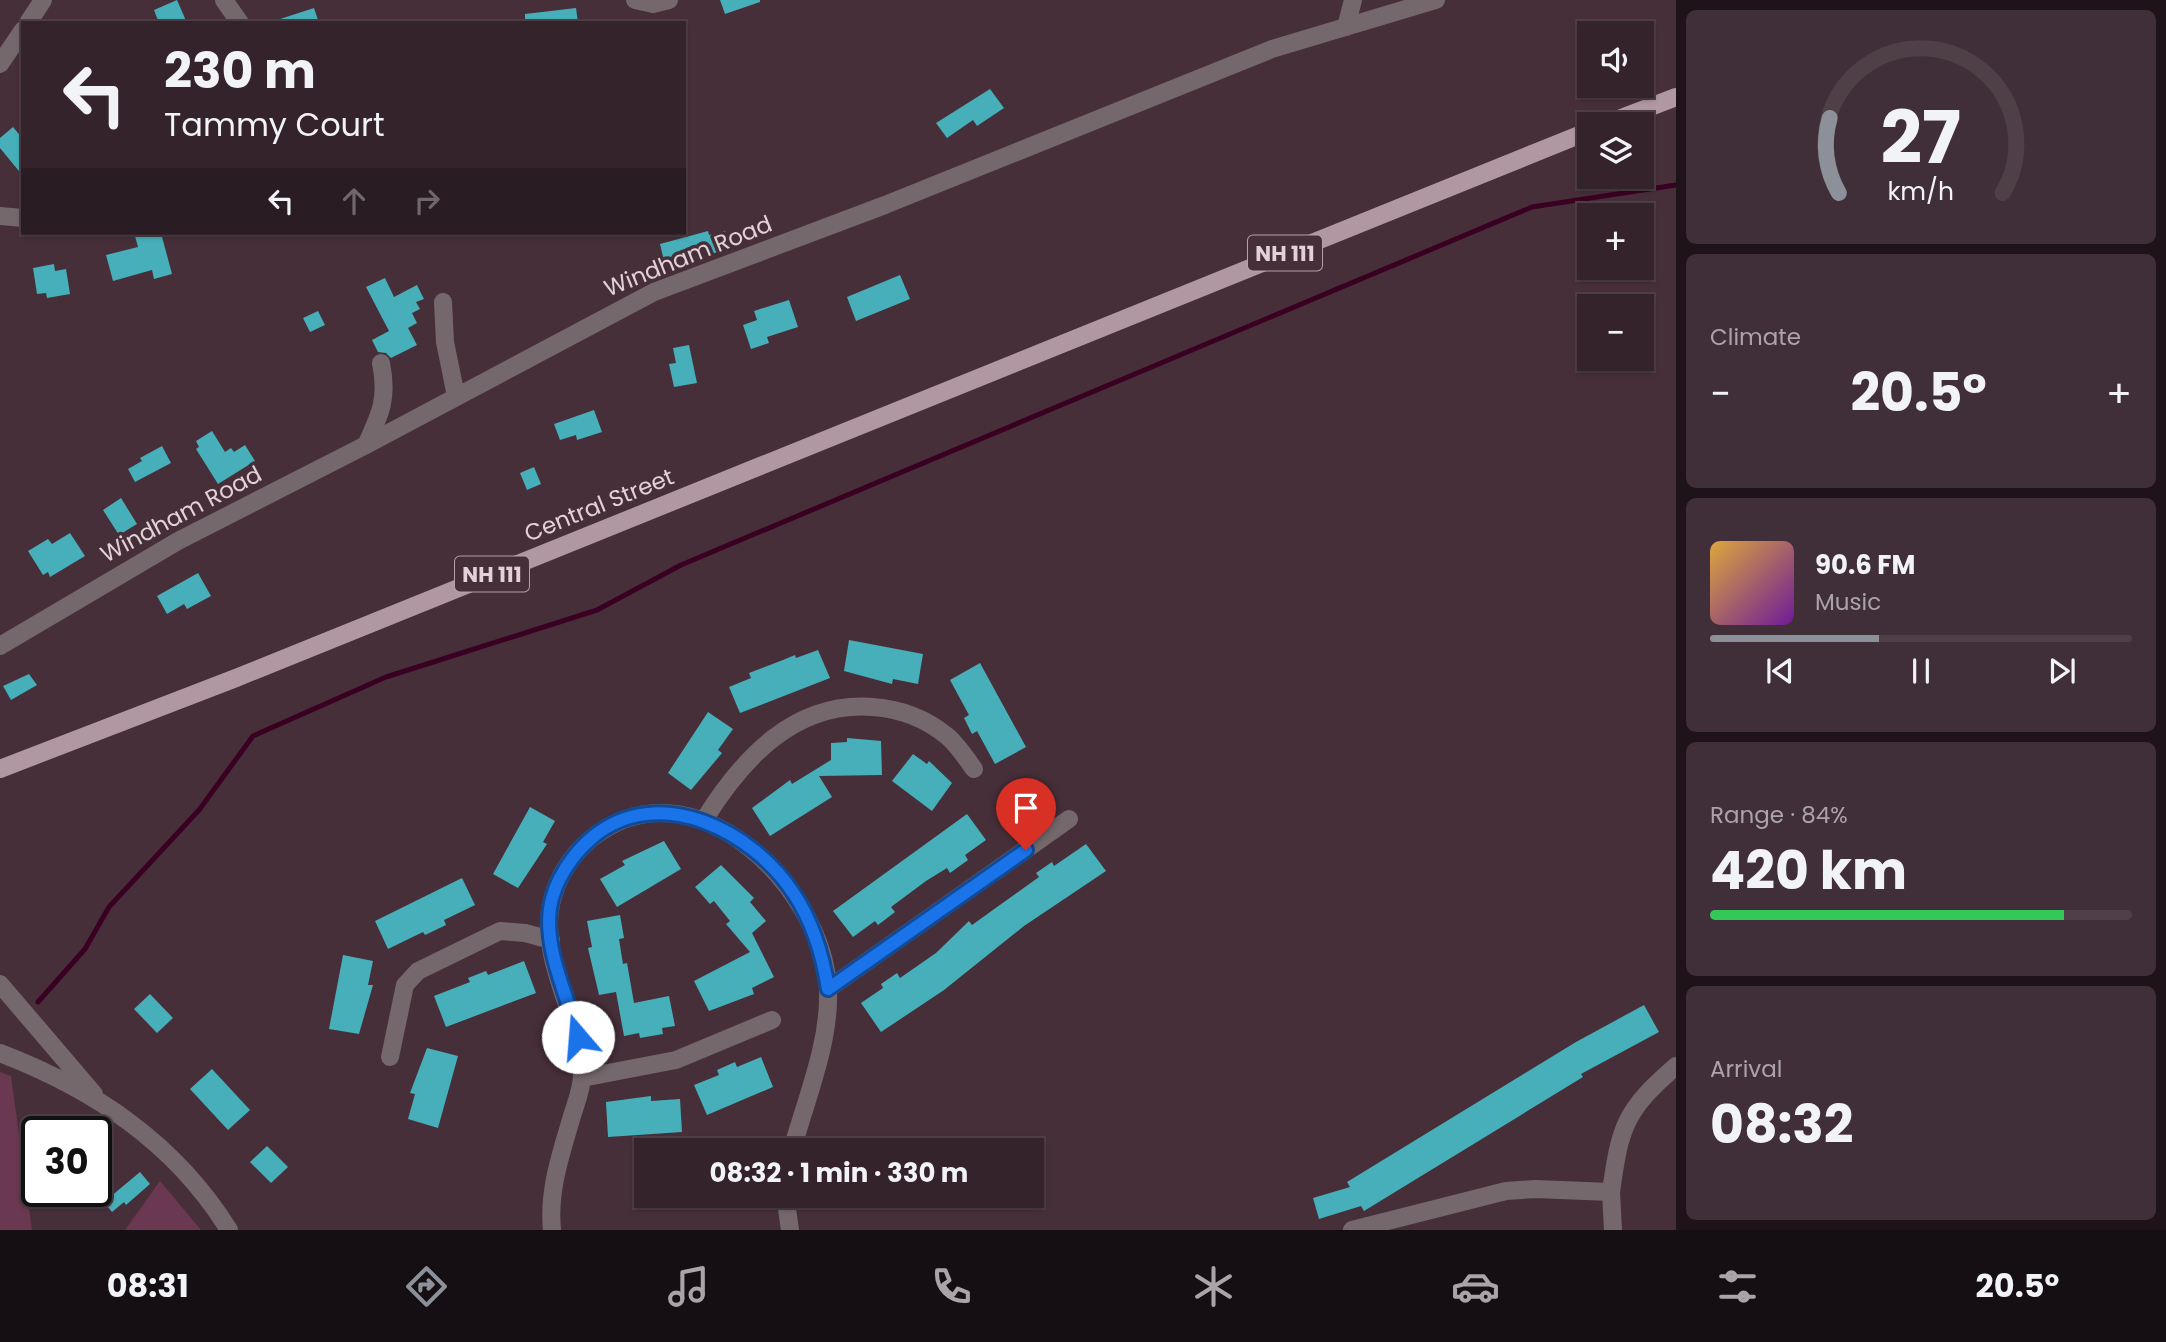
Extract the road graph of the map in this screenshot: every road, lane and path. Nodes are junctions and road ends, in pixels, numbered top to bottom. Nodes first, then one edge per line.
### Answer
1 (43, 0) edge
2 (224, 0) edge
3 (635, 0) edge
4 (669, 0) edge
5 (1353, 0) edge
6 (1436, 0) edge
7 (29, 21) edge
8 (239, 21) edge
9 (1346, 27) junction
10 (21, 33) edge
11 (0, 64) edge
12 (1676, 97) edge
13 (1637, 112) edge
14 (1577, 136) edge
15 (0, 216) edge
16 (21, 218) edge
17 (443, 302) dead end
18 (381, 363) dead end
19 (456, 396) junction
20 (366, 445) junction
21 (0, 646) edge
22 (0, 769) edge
23 (974, 769) dead end
24 (1069, 819) dead end
25 (704, 820) junction
26 (551, 940) junction
27 (0, 984) edge
28 (828, 989) junction
29 (772, 1020) dead end
30 (0, 1052) edge
31 (390, 1057) dead end
32 (1676, 1066) edge
33 (582, 1078) junction
34 (96, 1097) junction
35 (795, 1138) edge
36 (1611, 1192) junction
37 (787, 1208) edge
38 (229, 1230) edge
39 (552, 1230) edge
40 (790, 1230) edge
41 (1352, 1230) edge
42 (1613, 1230) edge

1 - 7 street
2 - 8 street
3 - 4 street
5 - 9 street
6 - 9 street, Windham Road
9 - 19 street, Windham Road
10 - 11 street
12 - 13 main road
14 - 22 main road, Central Street / NH 111
15 - 16 street
17 - 19 street
18 - 20 street
19 - 20 street, Windham Road
20 - 21 street, Windham Road
23 - 25 street
24 - 28 street
25 - 26 street
25 - 28 street
26 - 31 street
26 - 33 street
27 - 34 street
28 - 35 street
29 - 33 street
30 - 34 street
32 - 36 street
33 - 39 street
34 - 38 street
36 - 41 street
36 - 42 street
37 - 40 street

